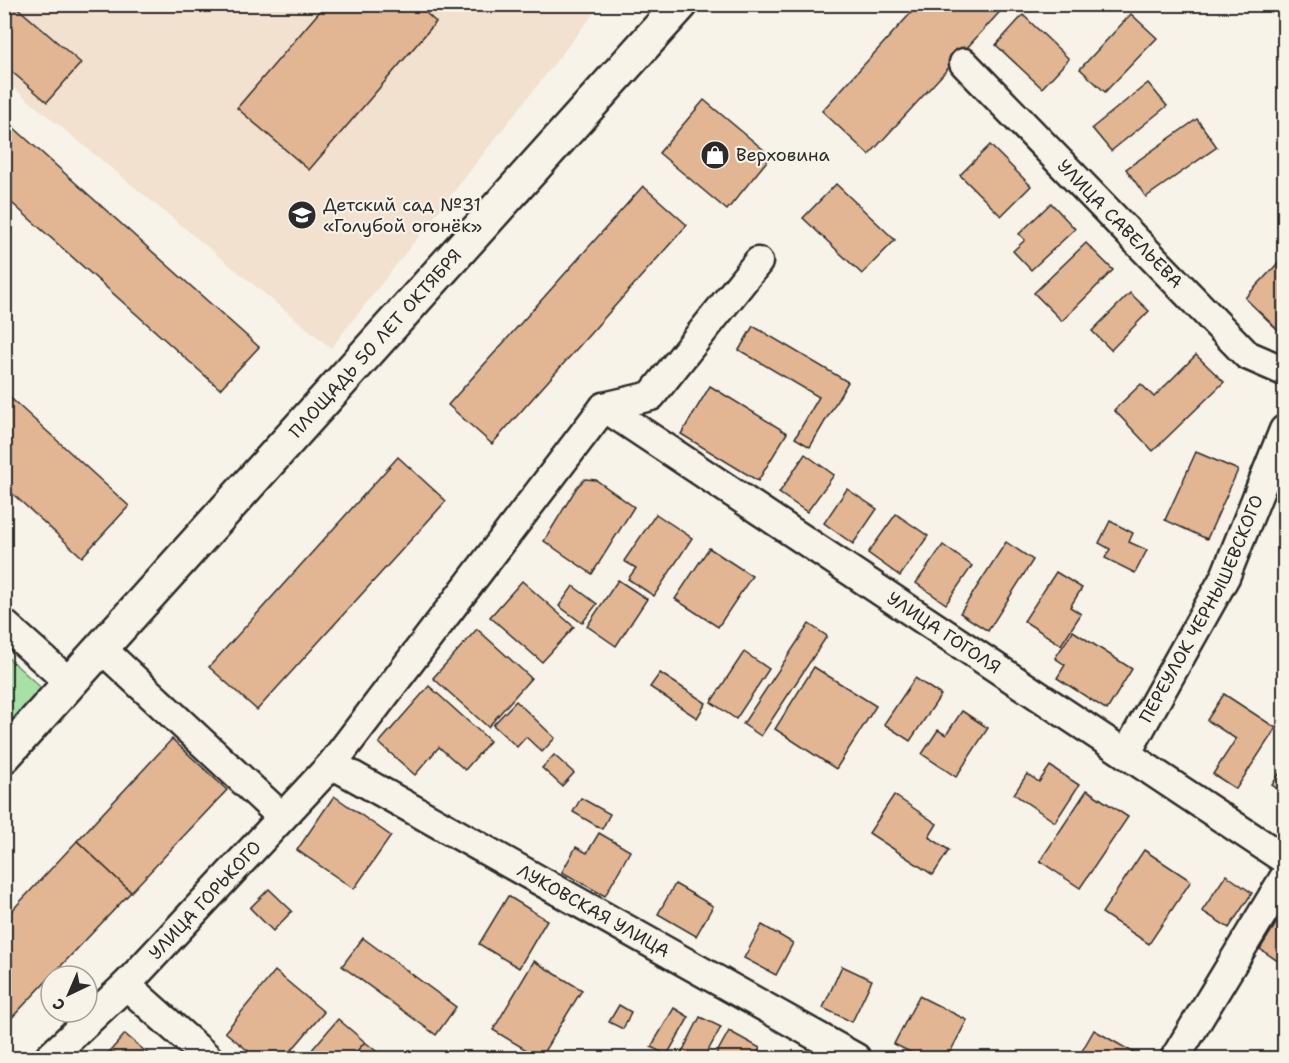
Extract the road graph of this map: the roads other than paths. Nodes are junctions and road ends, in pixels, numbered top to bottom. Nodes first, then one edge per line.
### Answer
1 (681, 4) edge
2 (964, 63) dead end
3 (758, 262) dead end
4 (1284, 370) edge
5 (604, 407) junction
6 (1284, 430) edge
7 (4, 624) edge
8 (102, 648) junction
9 (70, 683) junction
10 (1126, 754) junction
11 (4, 756) edge
12 (332, 764) junction
13 (282, 817) junction
14 (1284, 859) edge
15 (1284, 878) edge
16 (126, 985) junction
17 (49, 1059) edge
18 (208, 1059) edge
19 (856, 1059) edge
20 (1175, 1059) edge

1 - 8 street, ПЛОЩАДЬ 50 ЛЕТ ОКТЯБРЯ
2 - 4 street, УЛИЦА САВЕЛЬЕВА
3 - 5 street
5 - 10 street, УЛИЦА ГОГОЛЯ
5 - 12 street, УЛИЦА ГОРЬКОГО
6 - 10 street, ПЕРЕУЛОК ЧЕРНЫШЕВСКОГО
7 - 9 street
8 - 9 street, ПЛОЩАДЬ 50 ЛЕТ ОКТЯБРЯ
8 - 13 street
9 - 11 street, ПЛОЩАДЬ 50 ЛЕТ ОКТЯБРЯ
10 - 14 street, УЛИЦА ГОГОЛЯ
12 - 13 street, УЛИЦА ГОРЬКОГО
12 - 19 street, ЛУКОВСКАЯ УЛИЦА
13 - 16 street, УЛИЦА ГОРЬКОГО
15 - 20 street
16 - 17 street, УЛИЦА ГОРЬКОГО
16 - 18 street

